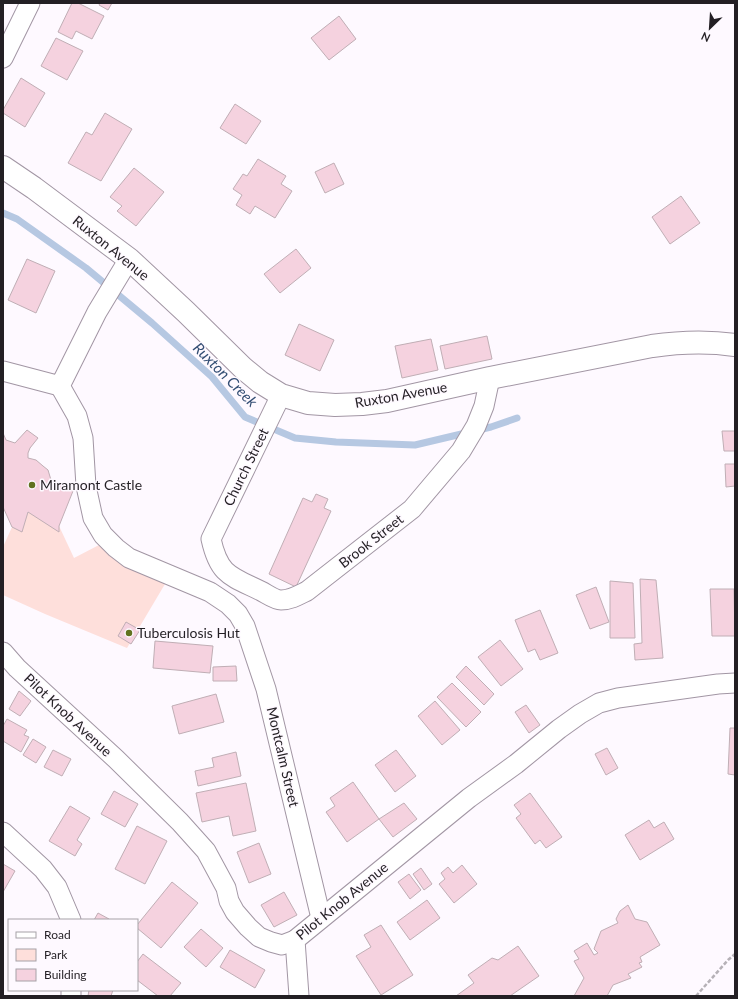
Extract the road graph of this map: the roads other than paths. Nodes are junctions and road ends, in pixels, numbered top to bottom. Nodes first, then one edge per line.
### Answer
1 (30, 3) edge
2 (3, 58) edge
3 (3, 168) edge
4 (129, 259) junction
5 (735, 345) edge
6 (3, 371) edge
7 (490, 378) junction
8 (60, 386) junction
9 (276, 404) junction
10 (211, 539) joint
11 (3, 652) edge
12 (735, 684) edge
13 (3, 832) edge
14 (321, 918) junction
15 (71, 919) edge
16 (295, 940) junction
17 (299, 996) edge

1 - 2 street
3 - 4 street, Ruxton Avenue
4 - 8 street
4 - 9 street, Ruxton Avenue
5 - 7 street, Ruxton Avenue
6 - 8 street
7 - 9 street, Ruxton Avenue
7 - 10 street, Brook Street
8 - 14 street, Montcalm Street
9 - 10 street, Church Street
11 - 16 street, Pilot Knob Avenue
12 - 14 street, Pilot Knob Avenue
13 - 15 street
14 - 16 street, Pilot Knob Avenue
16 - 17 street

